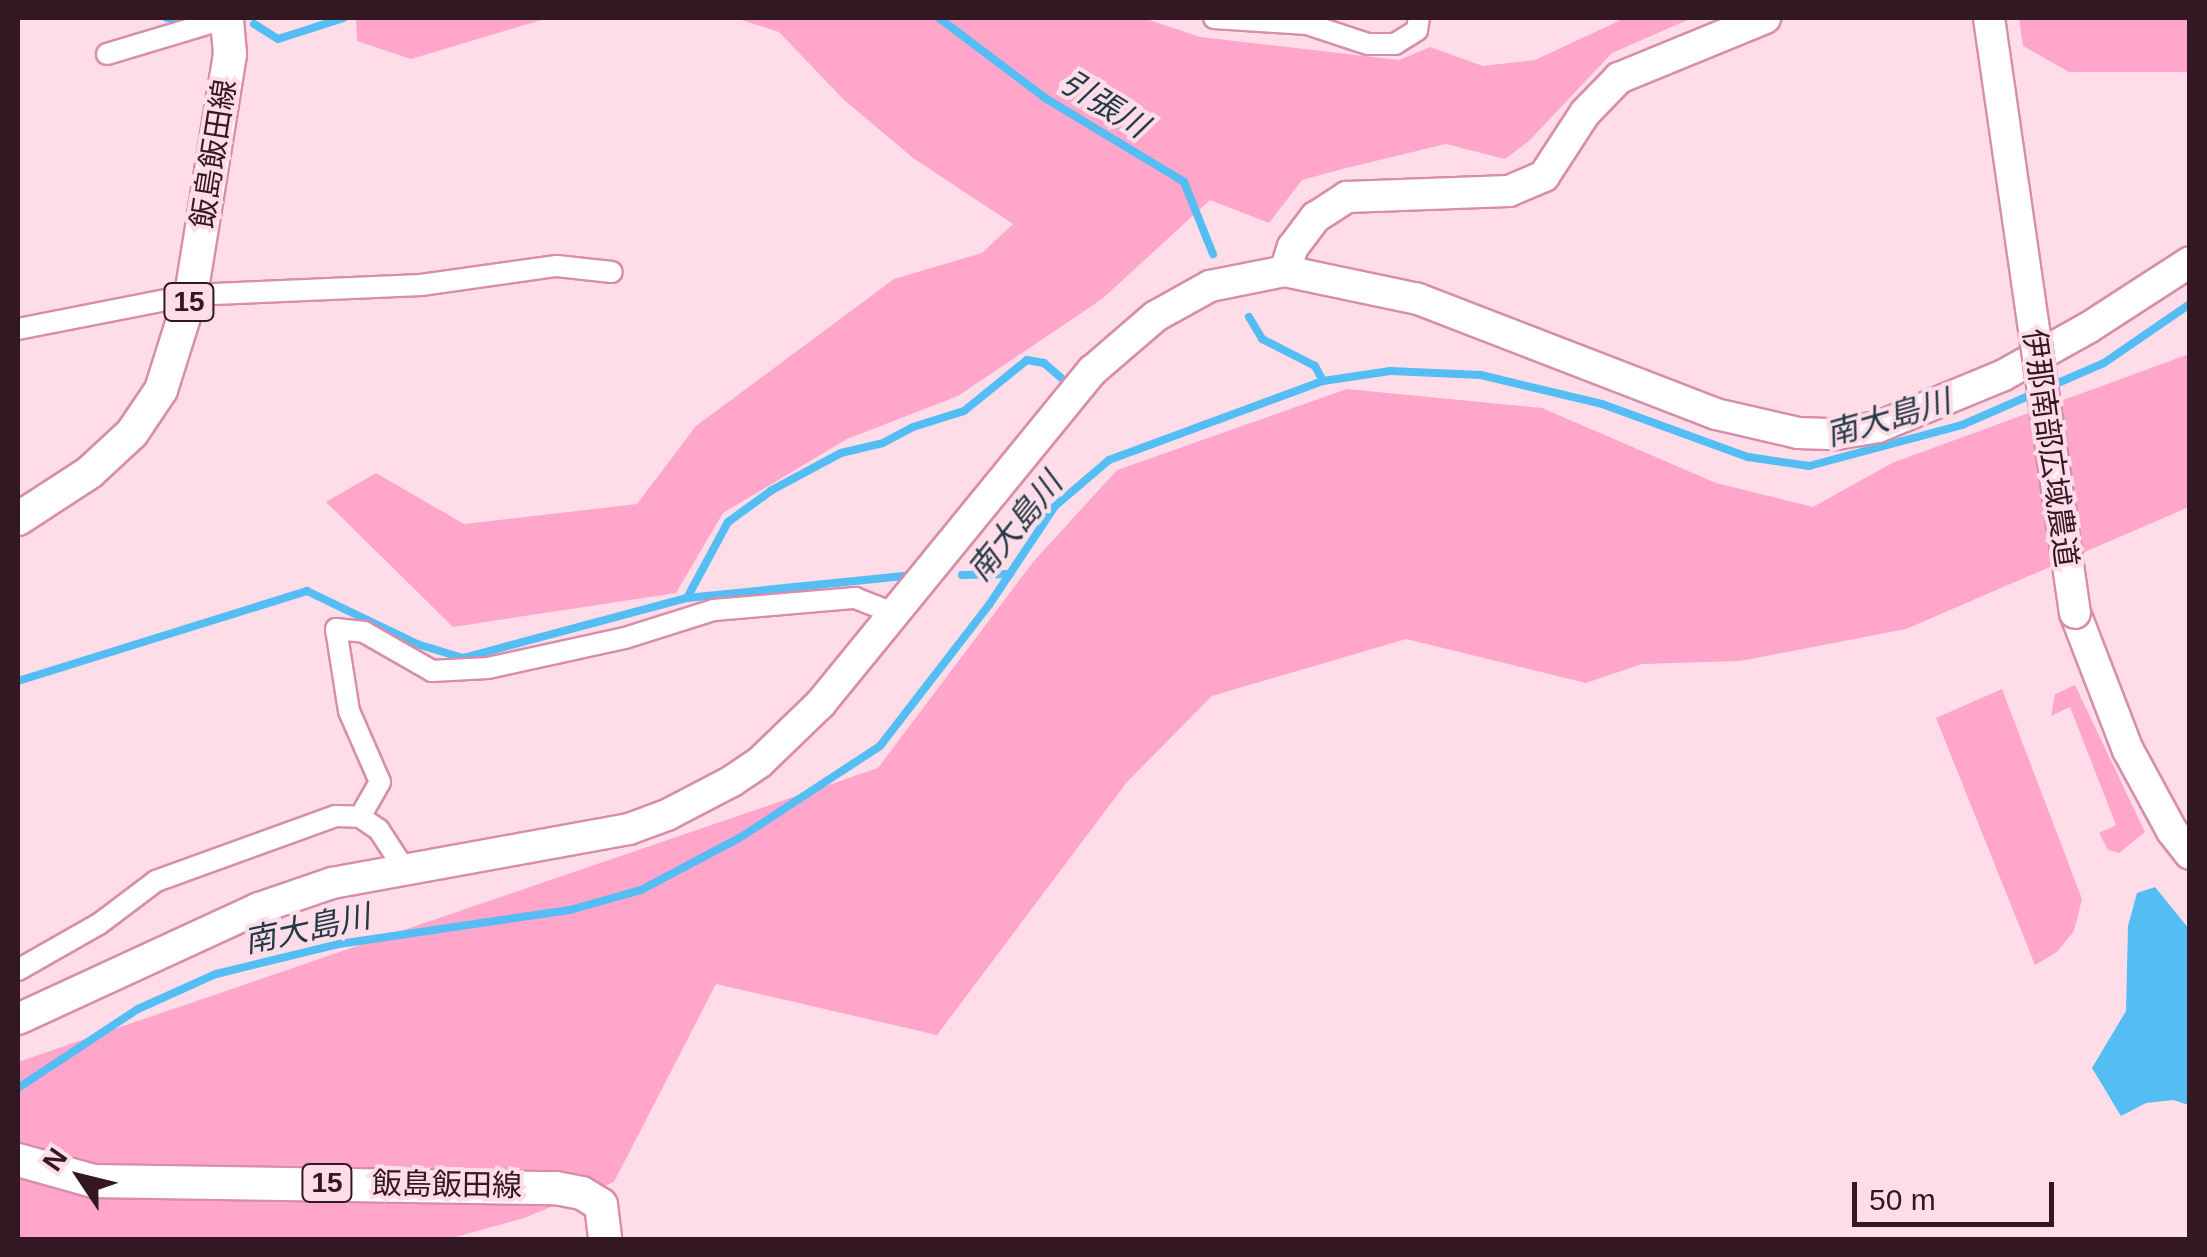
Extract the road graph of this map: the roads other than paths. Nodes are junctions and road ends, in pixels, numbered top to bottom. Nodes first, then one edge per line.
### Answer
1 (227, 18) edge
2 (1214, 18) edge
3 (1419, 18) edge
4 (1766, 18) edge
5 (1989, 18) edge
6 (107, 54) dead end
7 (2190, 262) edge
8 (1285, 271) junction
9 (612, 272) dead end
10 (191, 294) junction
11 (18, 330) edge
12 (18, 519) edge
13 (896, 614) junction
14 (360, 816) junction
15 (2190, 854) edge
16 (405, 870) junction
17 (18, 970) edge
18 (18, 1019) edge
19 (18, 1160) edge
20 (604, 1240) edge

1 - 6 street
1 - 10 main road, 飯島飯田線 / 15
2 - 3 street
4 - 8 street
5 - 15 street, 伊那南部広域農道, bridge
7 - 8 street
8 - 13 street
9 - 10 street
10 - 11 street
10 - 12 main road, 飯島飯田線 / 15
13 - 14 street
13 - 16 street
14 - 16 street
14 - 17 street
16 - 18 street
19 - 20 main road, 飯島飯田線 / 15

